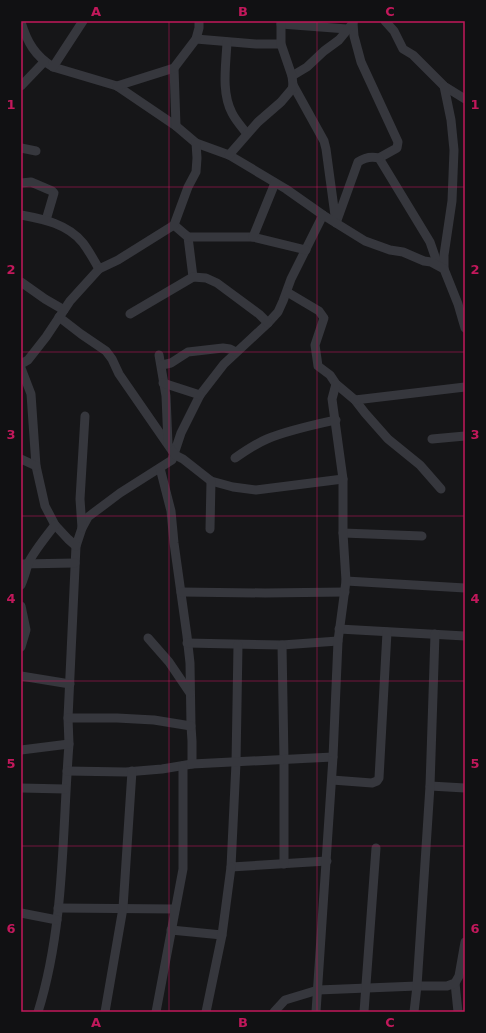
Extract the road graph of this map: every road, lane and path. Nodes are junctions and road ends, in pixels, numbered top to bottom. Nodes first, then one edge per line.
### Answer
1 (83, 21) edge
2 (199, 21) edge
3 (385, 21) edge
4 (21, 22) edge
5 (281, 23) edge
6 (351, 24) edge
7 (196, 39) junction
8 (23, 41) edge
9 (227, 42) junction
10 (281, 44) junction
11 (44, 62) junction
12 (53, 67) junction
13 (174, 68) junction
14 (293, 81) junction
15 (21, 86) edge
16 (117, 86) junction
17 (444, 86) junction
18 (465, 99) edge
19 (176, 126) junction
20 (247, 134) junction
21 (196, 143) junction
22 (21, 148) edge
23 (36, 151) dead end
24 (229, 155) junction
25 (379, 158) junction
26 (21, 183) edge
27 (275, 183) junction
28 (21, 215) edge
29 (323, 215) junction
30 (46, 220) junction
31 (336, 223) junction
32 (174, 225) junction
33 (188, 237) junction
34 (253, 237) junction
35 (306, 250) junction
36 (441, 267) junction
37 (99, 269) junction
38 (193, 277) junction
39 (21, 282) edge
40 (286, 292) junction
41 (62, 314) junction
42 (130, 314) dead end
43 (268, 323) junction
44 (465, 328) edge
45 (236, 352) junction
46 (159, 355) dead end
47 (21, 364) edge
48 (162, 365) junction
49 (21, 368) edge
50 (163, 382) junction
51 (336, 384) junction
52 (465, 387) edge
53 (200, 395) junction
54 (355, 400) junction
55 (85, 416) dead end
56 (336, 420) junction
57 (465, 436) edge
58 (432, 439) dead end
59 (168, 445) junction
60 (175, 455) junction
61 (235, 458) dead end
62 (21, 459) edge
63 (36, 466) junction
64 (160, 468) junction
65 (343, 479) junction
66 (211, 481) junction
67 (440, 488) dead end
68 (55, 525) junction
69 (82, 528) junction
70 (210, 529) dead end
71 (343, 533) junction
72 (422, 536) dead end
73 (76, 546) junction
74 (75, 563) junction
75 (25, 564) edge
76 (346, 581) junction
77 (21, 585) edge
78 (465, 588) edge
79 (181, 592) junction
80 (344, 592) junction
81 (21, 606) edge
82 (339, 629) junction
83 (387, 632) junction
84 (435, 634) junction
85 (465, 636) edge
86 (148, 638) dead end
87 (338, 641) junction
88 (187, 644) junction
89 (238, 645) junction
90 (282, 645) junction
91 (21, 647) edge
92 (21, 676) edge
93 (70, 684) junction
94 (190, 693) junction
95 (68, 718) junction
96 (190, 726) junction
97 (69, 744) junction
98 (21, 750) edge
99 (333, 757) junction
100 (284, 760) junction
101 (236, 763) junction
102 (187, 765) junction
103 (67, 771) junction
104 (132, 771) junction
105 (332, 780) junction
106 (430, 786) junction
107 (21, 788) edge
108 (465, 788) edge
109 (66, 789) junction
110 (376, 848) dead end
111 (327, 861) junction
112 (284, 864) junction
113 (231, 867) junction
114 (58, 908) junction
115 (123, 908) junction
116 (175, 909) junction
117 (21, 913) edge
118 (57, 920) junction
119 (171, 930) junction
120 (222, 935) junction
121 (465, 942) edge
122 (456, 983) junction
123 (417, 986) junction
124 (365, 988) junction
125 (318, 990) junction
126 (38, 1012) edge
127 (105, 1012) edge
128 (156, 1012) edge
129 (206, 1012) edge
130 (274, 1012) edge
131 (316, 1012) edge
132 (364, 1012) edge
133 (414, 1012) edge
134 (458, 1012) edge

1 - 12 street
2 - 7 street
3 - 17 street
4 - 8 street
5 - 6 street
5 - 10 street
6 - 14 street
6 - 25 street
7 - 9 street
7 - 13 street
8 - 11 street
9 - 10 street
9 - 20 street
10 - 14 street
11 - 12 street
11 - 15 street
12 - 16 street
13 - 16 street
13 - 19 street
14 - 20 street
14 - 31 street
16 - 19 street
17 - 18 street
17 - 36 street
19 - 21 street
20 - 24 street
21 - 24 street
21 - 32 street
22 - 23 street
24 - 27 street
25 - 31 street
25 - 36 street
26 - 30 street
27 - 29 street
27 - 34 street
28 - 30 street
29 - 31 street
29 - 35 street
30 - 37 street
31 - 36 street
32 - 33 street
32 - 37 street
33 - 34 street
33 - 38 street
34 - 35 street
35 - 40 street
36 - 44 street
37 - 41 street
38 - 42 street
38 - 43 street
39 - 41 street
40 - 43 street
40 - 51 street
41 - 47 street
41 - 59 street
43 - 45 street
45 - 48 street
45 - 53 street
46 - 48 street
48 - 50 street
49 - 63 street
50 - 53 street
50 - 59 street
51 - 54 street
51 - 56 street
52 - 54 street
53 - 60 street
54 - 67 street
55 - 69 street
56 - 61 street
56 - 65 street
57 - 58 street
59 - 60 street
60 - 64 street
60 - 66 street
62 - 63 street
63 - 68 street
64 - 69 street
64 - 79 street
65 - 66 street
65 - 71 street
66 - 70 street
68 - 73 street
68 - 75 street
69 - 73 street
71 - 72 street
71 - 76 street
73 - 74 street
74 - 75 street
74 - 93 street
75 - 77 street
76 - 78 street
76 - 80 street
79 - 80 street
79 - 88 street
80 - 82 street
81 - 91 street
82 - 83 street
82 - 87 street
83 - 84 street
83 - 105 street
84 - 85 street
84 - 106 street
86 - 94 street
87 - 90 street
87 - 99 street
88 - 89 street
88 - 94 street
89 - 90 street
89 - 101 street
90 - 100 street
92 - 93 street
93 - 95 street
94 - 96 street
95 - 96 street
95 - 97 street
96 - 102 street
97 - 98 street
97 - 103 street
99 - 100 street
99 - 105 street
100 - 101 street
100 - 112 street
101 - 102 street
101 - 113 street
102 - 104 street
102 - 116 street
103 - 104 street
103 - 109 street
104 - 115 street
105 - 111 street
106 - 108 street
106 - 123 street
107 - 109 street
109 - 114 street
110 - 124 street
111 - 112 street
111 - 125 street
112 - 113 street
113 - 120 street
114 - 115 street
114 - 118 street
115 - 116 street
115 - 127 street
116 - 119 street
117 - 118 street
118 - 126 street
119 - 120 street
119 - 128 street
120 - 129 street
121 - 122 street
122 - 123 street
122 - 134 street
123 - 124 street
123 - 133 street
124 - 125 street
124 - 132 street
125 - 130 street
125 - 131 street

